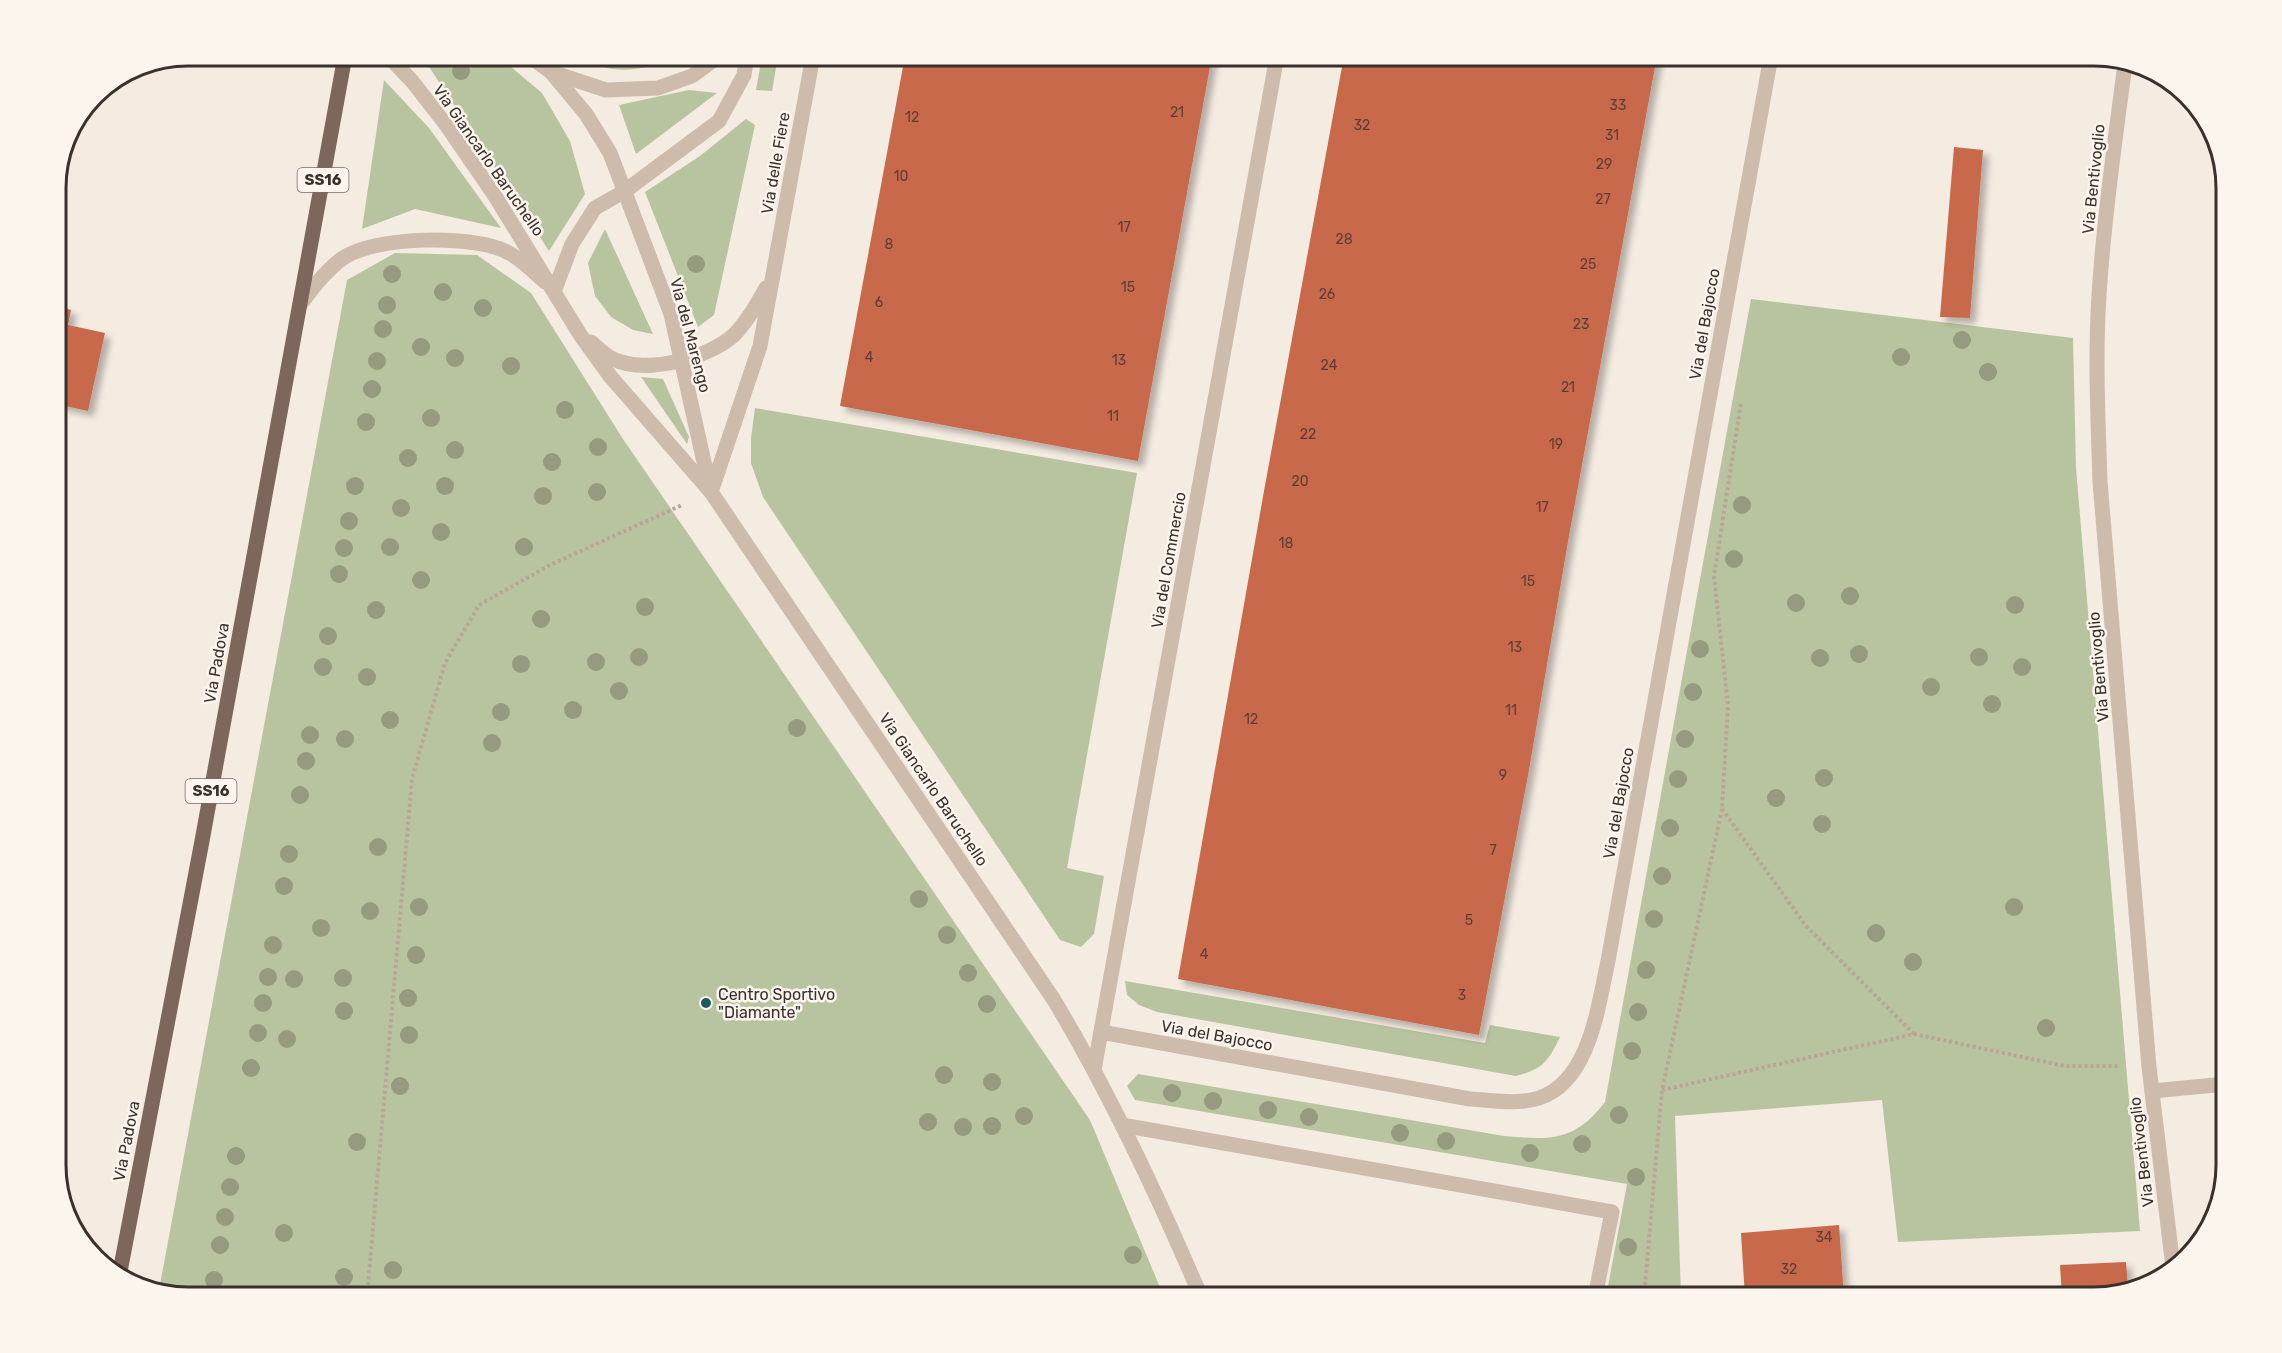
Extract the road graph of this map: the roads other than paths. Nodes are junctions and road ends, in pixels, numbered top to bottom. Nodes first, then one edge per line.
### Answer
1 (343, 66) edge
2 (398, 66) edge
3 (544, 66) edge
4 (706, 66) edge
5 (745, 66) edge
6 (811, 66) edge
7 (1275, 66) edge
8 (1769, 66) edge
9 (2124, 70) edge
10 (552, 72) junction
11 (625, 191) junction
12 (772, 278) junction
13 (555, 289) junction
14 (300, 305) junction
15 (581, 336) junction
16 (682, 361) junction
17 (711, 492) junction
18 (1101, 1032) junction
19 (1094, 1070) junction
20 (2216, 1085) edge
21 (2152, 1091) junction
22 (1122, 1125) junction
23 (2172, 1258) edge
24 (121, 1267) edge
25 (1196, 1287) edge
26 (1597, 1287) edge

1 - 14 main road, Via Padova / SS16
2 - 13 street, Via Giancarlo Baruchello
3 - 10 street, Via del Marengo
4 - 10 street
5 - 11 street
6 - 12 street, Via delle Fiere
7 - 18 street, Via del Commercio
8 - 18 street, Via del Bajocco
9 - 21 street, Via Bentivoglio
10 - 11 street, Via del Marengo
11 - 13 street
11 - 16 street, Via del Marengo
12 - 16 street, Via delle Fiere
12 - 17 street, Via delle Fiere
13 - 14 street, Via Giancarlo Baruchello
13 - 15 street, Via Giancarlo Baruchello
14 - 24 main road, Via Padova / SS16
15 - 16 street, Via Giancarlo Baruchello
15 - 17 street, Via Giancarlo Baruchello
16 - 17 street, Via del Marengo
17 - 19 street, Via Giancarlo Baruchello
18 - 19 street, Via del Commercio
19 - 22 street, Via Giancarlo Baruchello
20 - 21 street
21 - 23 street, Via Bentivoglio
22 - 25 street, Via Giancarlo Baruchello
22 - 26 street

